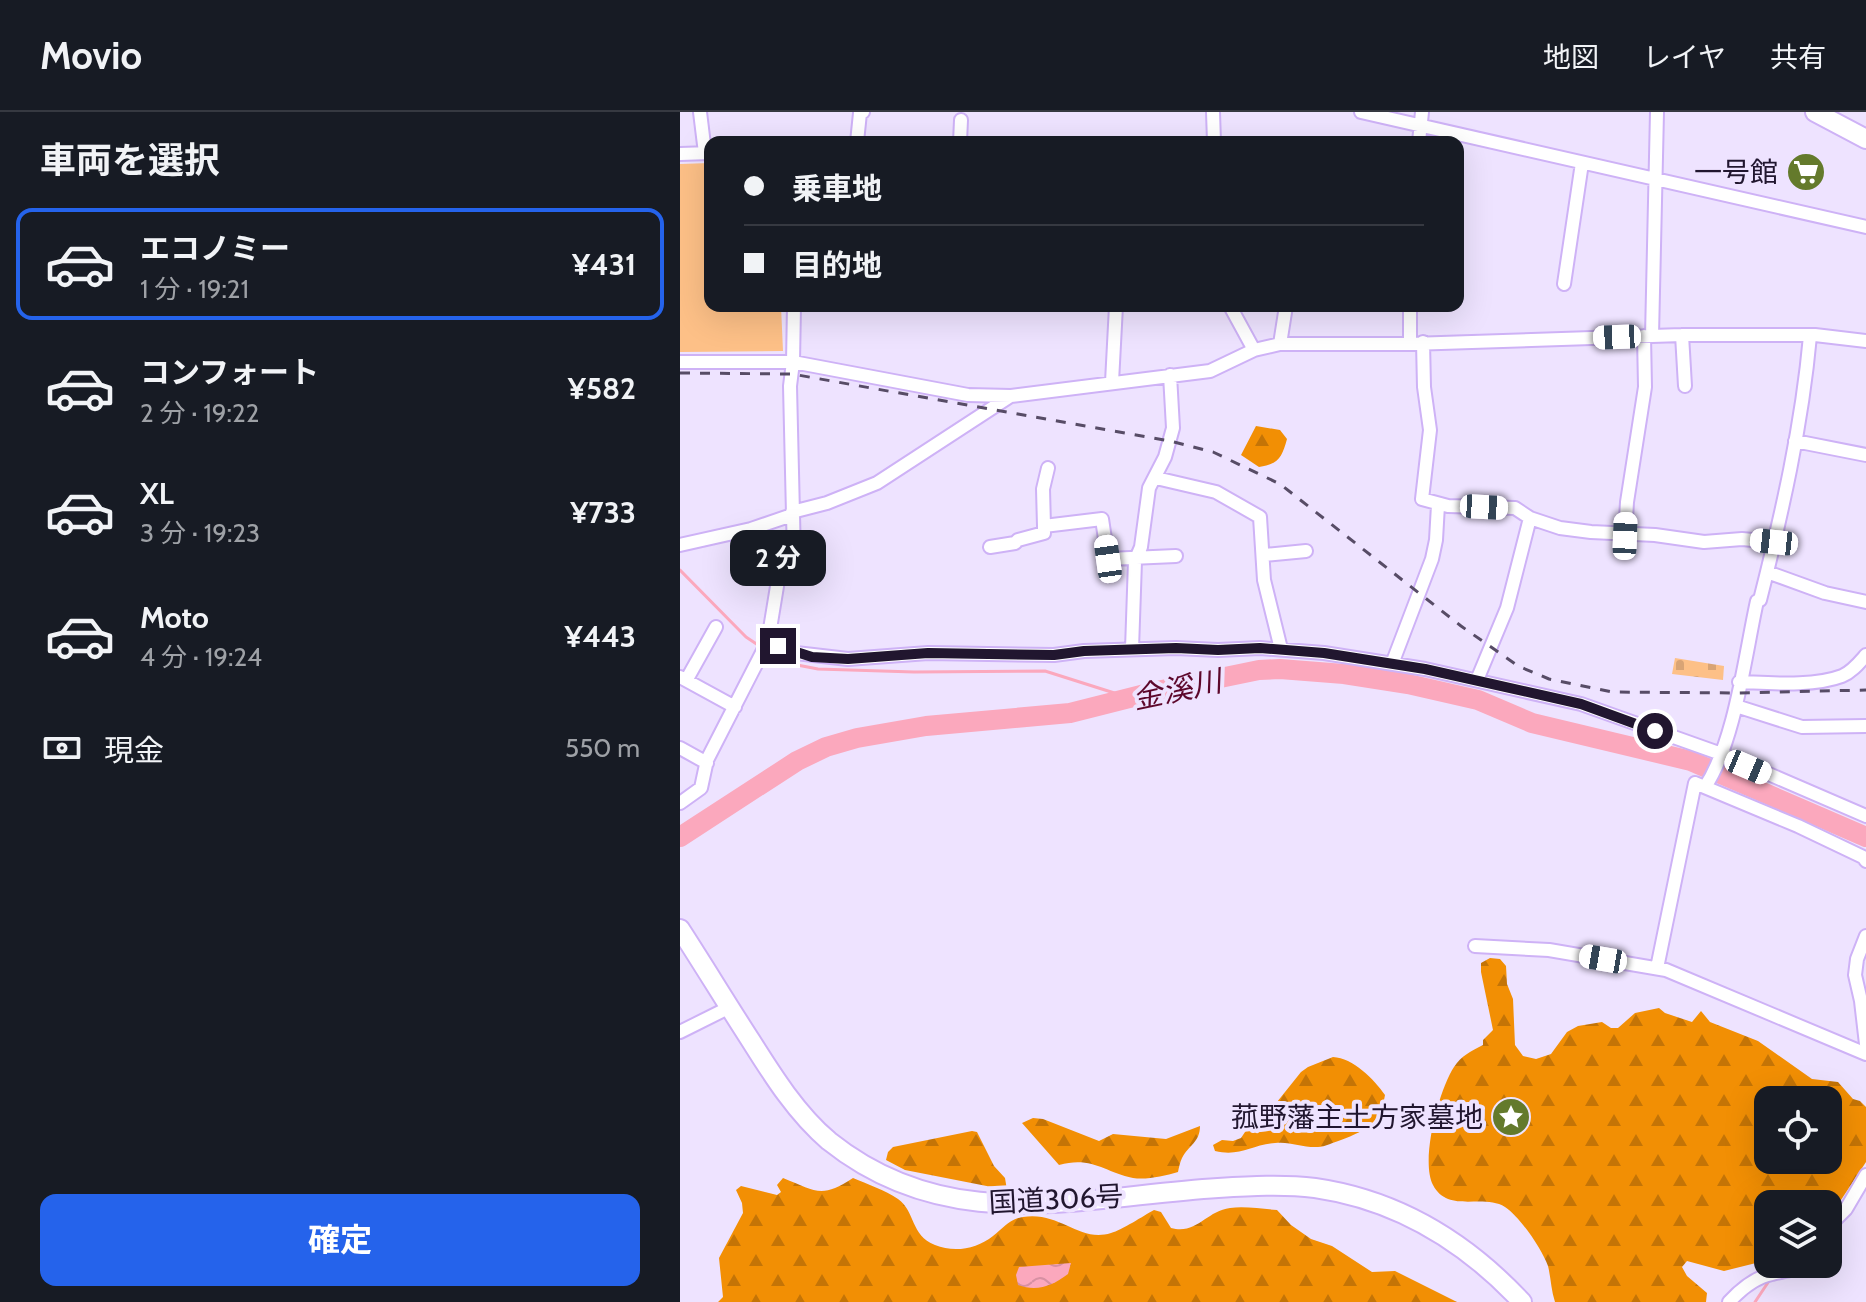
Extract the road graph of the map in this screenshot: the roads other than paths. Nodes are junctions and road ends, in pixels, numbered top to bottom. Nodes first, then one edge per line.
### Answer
1 (700, 112) edge
2 (863, 112) edge
3 (1213, 112) edge
4 (1361, 112) edge
5 (1422, 112) edge
6 (1657, 112) edge
7 (1815, 112) edge
8 (961, 120) dead end
9 (1420, 126) junction
10 (704, 136) edge
11 (858, 136) edge
12 (960, 136) edge
13 (1214, 136) edge
14 (1419, 136) edge
15 (1464, 136) edge
16 (1464, 136) edge
17 (1866, 139) edge
18 (704, 153) edge
19 (680, 154) edge
20 (1582, 163) junction
21 (1656, 178) junction
22 (1866, 227) edge
23 (1564, 284) dead end
24 (794, 312) edge
25 (1116, 312) edge
26 (1233, 312) edge
27 (1285, 312) edge
28 (1411, 312) edge
29 (1682, 335) junction
30 (1648, 336) junction
31 (1810, 336) junction
32 (1866, 341) edge
33 (1416, 343) junction
34 (1280, 344) junction
35 (1254, 350) junction
36 (680, 362) edge
37 (793, 362) junction
38 (1170, 375) junction
39 (1112, 382) junction
40 (1685, 386) dead end
41 (1011, 396) junction
42 (1795, 441) junction
43 (1866, 455) edge
44 (1048, 468) dead end
45 (1156, 478) junction
46 (1438, 505) junction
47 (792, 513) junction
48 (1530, 518) junction
49 (1044, 526) junction
50 (1625, 536) junction
51 (1774, 542) junction
52 (680, 545) edge
53 (990, 547) dead end
54 (1306, 551) dead end
55 (1264, 555) junction
56 (1138, 556) junction
57 (1176, 556) dead end
58 (1767, 572) junction
59 (1866, 602) edge
60 (716, 627) dead end
61 (765, 647) junction
62 (1132, 649) junction
63 (1278, 651) junction
64 (1866, 655) edge
65 (1392, 664) junction
66 (684, 678) edge
67 (1477, 680) junction
68 (1739, 682) junction
69 (1736, 706) junction
70 (735, 707) junction
71 (1866, 726) edge
72 (680, 748) edge
73 (1719, 755) junction
74 (707, 763) junction
75 (1707, 784) junction
76 (680, 803) edge
77 (1866, 816) edge
78 (1866, 861) edge
79 (680, 929) edge
80 (1866, 936) edge
81 (1475, 946) dead end
82 (1657, 968) junction
83 (730, 1007) junction
84 (680, 1032) edge
85 (1866, 1044) edge
86 (1866, 1054) edge
87 (1866, 1175) edge
88 (1842, 1213) edge
89 (1761, 1278) edge
90 (1522, 1302) edge
91 (1729, 1302) edge

1 - 10 street
2 - 11 street
3 - 13 street
4 - 9 street
5 - 9 street
6 - 21 street
7 - 17 highway
8 - 12 street
9 - 14 street
9 - 16 street
15 - 20 street
18 - 19 street
20 - 21 street
20 - 23 street
21 - 22 street
21 - 30 street
24 - 37 street
25 - 39 street
26 - 35 street
27 - 34 street
28 - 33 street
29 - 30 street
29 - 31 street
29 - 40 street
30 - 33 street
30 - 50 street
31 - 32 street
31 - 42 street
33 - 34 street
33 - 46 street
34 - 35 street
35 - 38 street
36 - 37 street
37 - 41 street
37 - 47 street
38 - 39 street
38 - 45 street
39 - 41 street
41 - 47 street
42 - 43 street
42 - 51 street
44 - 49 street
45 - 55 street
45 - 56 street
46 - 48 street
46 - 65 street
47 - 52 street
47 - 61 street
48 - 50 street
48 - 67 street
49 - 53 street
49 - 56 street
50 - 51 street
51 - 58 street
54 - 55 street
55 - 63 street
56 - 57 street
56 - 62 street
58 - 59 street
58 - 68 street
60 - 66 street
61 - 62 street
61 - 70 street
62 - 63 street
63 - 65 street
64 - 68 street
65 - 67 street
66 - 70 street
67 - 73 street
68 - 69 street
69 - 71 street
69 - 73 street
70 - 74 street
72 - 74 street
73 - 75 street
73 - 77 street
74 - 76 street
75 - 78 street
75 - 82 street
79 - 83 highway, 国道306号
80 - 85 street
81 - 82 street
82 - 86 street
83 - 84 street
83 - 90 highway, 国道306号
87 - 88 street
89 - 91 street

